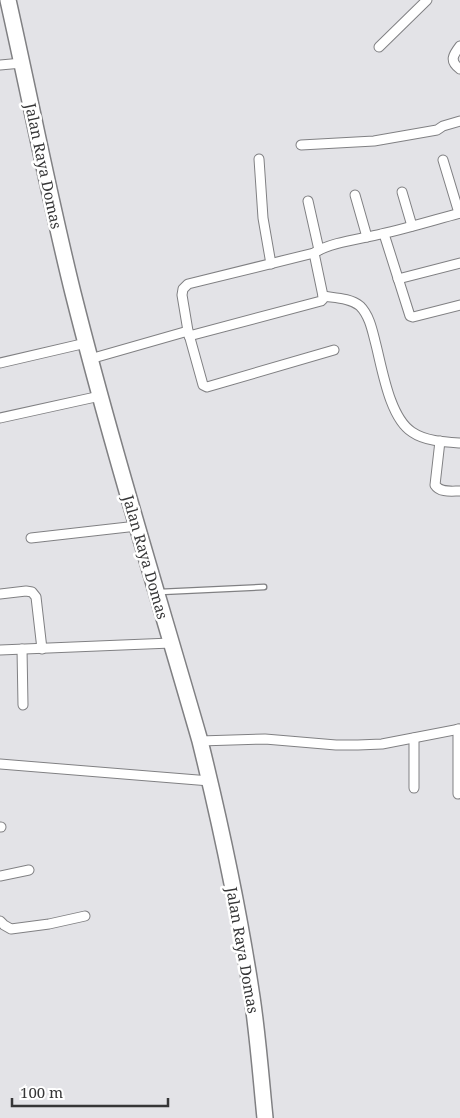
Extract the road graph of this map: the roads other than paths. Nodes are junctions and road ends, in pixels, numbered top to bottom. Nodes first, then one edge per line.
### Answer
1 (8, 0) edge
2 (427, 0) edge
3 (379, 46) dead end
4 (460, 46) edge
5 (22, 62) junction
6 (0, 65) edge
7 (460, 69) edge
8 (460, 121) edge
9 (302, 145) dead end
10 (259, 159) dead end
11 (443, 160) dead end
12 (402, 192) dead end
13 (355, 195) dead end
14 (308, 201) dead end
15 (460, 213) edge
16 (412, 226) junction
17 (384, 234) junction
18 (367, 237) junction
19 (317, 251) junction
20 (460, 263) edge
21 (271, 264) junction
22 (398, 279) junction
23 (323, 296) junction
24 (460, 305) edge
25 (188, 334) junction
26 (86, 344) junction
27 (334, 350) dead end
28 (90, 359) junction
29 (0, 363) edge
30 (100, 396) junction
31 (0, 418) edge
32 (440, 441) junction
33 (460, 443) edge
34 (460, 491) edge
35 (137, 526) junction
36 (31, 538) dead end
37 (264, 587) dead end
38 (156, 592) junction
39 (0, 594) edge
40 (170, 644) junction
41 (22, 649) junction
42 (42, 649) junction
43 (0, 650) edge
44 (23, 705) dead end
45 (459, 729) edge
46 (414, 738) junction
47 (200, 741) junction
48 (0, 764) edge
49 (210, 780) junction
50 (414, 788) dead end
51 (458, 794) dead end
52 (29, 870) dead end
53 (0, 876) edge
54 (85, 916) dead end
55 (0, 921) edge
56 (266, 1118) edge

1 - 5 highway, Jalan Raya Domas
2 - 3 street
4 - 7 street
5 - 6 street
5 - 26 highway, Jalan Raya Domas
8 - 9 street
10 - 21 street
11 - 15 street
12 - 16 street
13 - 18 street
14 - 19 street
15 - 16 street
16 - 17 street
17 - 18 street
17 - 22 street
18 - 19 street
19 - 21 street
19 - 23 street
20 - 22 street
21 - 25 street
22 - 24 street
23 - 25 street
23 - 32 street
25 - 27 street
25 - 28 street
26 - 28 highway, Jalan Raya Domas
26 - 29 street
28 - 30 highway, Jalan Raya Domas
30 - 31 street
30 - 35 highway, Jalan Raya Domas
32 - 33 street
32 - 34 street
35 - 36 street
35 - 38 highway, Jalan Raya Domas
37 - 38 lane
38 - 40 highway, Jalan Raya Domas
39 - 42 street
40 - 42 street
40 - 47 highway, Jalan Raya Domas
41 - 42 street
41 - 43 street
41 - 44 street
45 - 46 street
45 - 51 street
46 - 47 street
46 - 50 street
47 - 49 highway, Jalan Raya Domas
48 - 49 street
49 - 56 highway, Jalan Raya Domas
52 - 53 street
54 - 55 street

